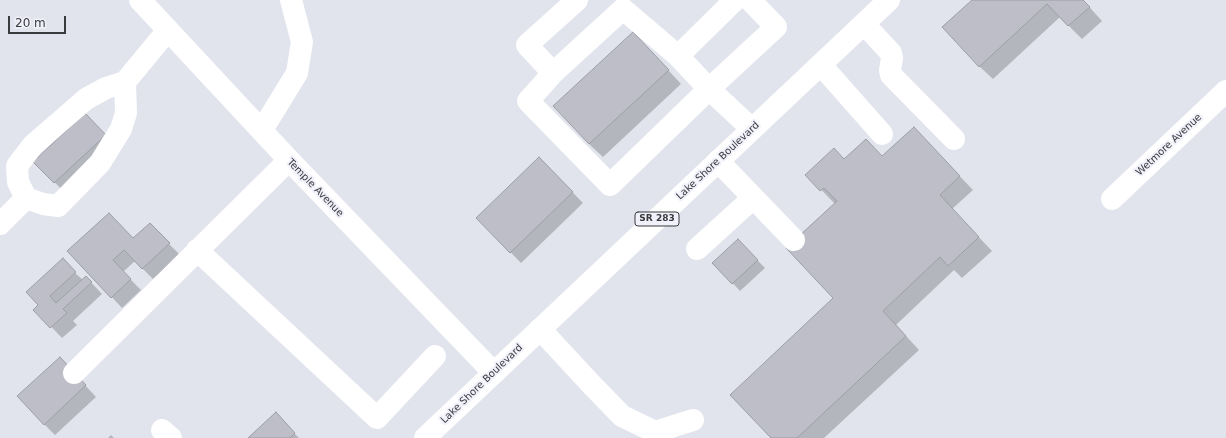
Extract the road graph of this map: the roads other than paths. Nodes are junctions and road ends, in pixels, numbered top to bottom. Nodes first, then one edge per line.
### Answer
1 (140, 0) edge
2 (291, 0) edge
3 (577, 0) edge
4 (735, 0) edge
5 (750, 0) edge
6 (889, 0) edge
7 (618, 4) edge
8 (864, 24) junction
9 (168, 30) junction
10 (678, 56) junction
11 (821, 65) junction
12 (553, 74) junction
13 (125, 82) junction
14 (709, 88) junction
15 (1226, 91) edge
16 (752, 129) junction
17 (262, 130) junction
18 (882, 134) dead end
19 (954, 139) dead end
20 (289, 160) junction
21 (718, 161) junction
22 (26, 198) junction
23 (753, 198) junction
24 (1112, 199) dead end
25 (0, 224) edge
26 (794, 240) dead end
27 (697, 249) dead end
28 (197, 250) junction
29 (540, 329) junction
30 (435, 356) dead end
31 (74, 373) dead end
32 (494, 373) junction
33 (693, 420) dead end
34 (425, 438) edge

1 - 9 street, Temple Avenue
2 - 17 street
3 - 12 street
4 - 10 street
5 - 14 street
6 - 8 street, Lake Shore Boulevard / SR 283
7 - 10 street
7 - 12 street
8 - 11 street, Lake Shore Boulevard / SR 283
8 - 19 street
9 - 13 street
9 - 17 street, Temple Avenue
10 - 14 street
11 - 16 street, Lake Shore Boulevard / SR 283
11 - 18 street
12 - 14 street
13 - 22 street
13 - 22 street
14 - 16 street
15 - 24 street, Wetmore Avenue
16 - 21 street, Lake Shore Boulevard / SR 283
17 - 20 street, Temple Avenue
20 - 28 street
20 - 32 street, Temple Avenue
21 - 23 street
21 - 29 street, Lake Shore Boulevard / SR 283
22 - 25 street
23 - 26 street
23 - 27 street
28 - 30 street
28 - 31 street
29 - 32 street, Lake Shore Boulevard / SR 283
29 - 33 street
32 - 34 street, Lake Shore Boulevard / SR 283

